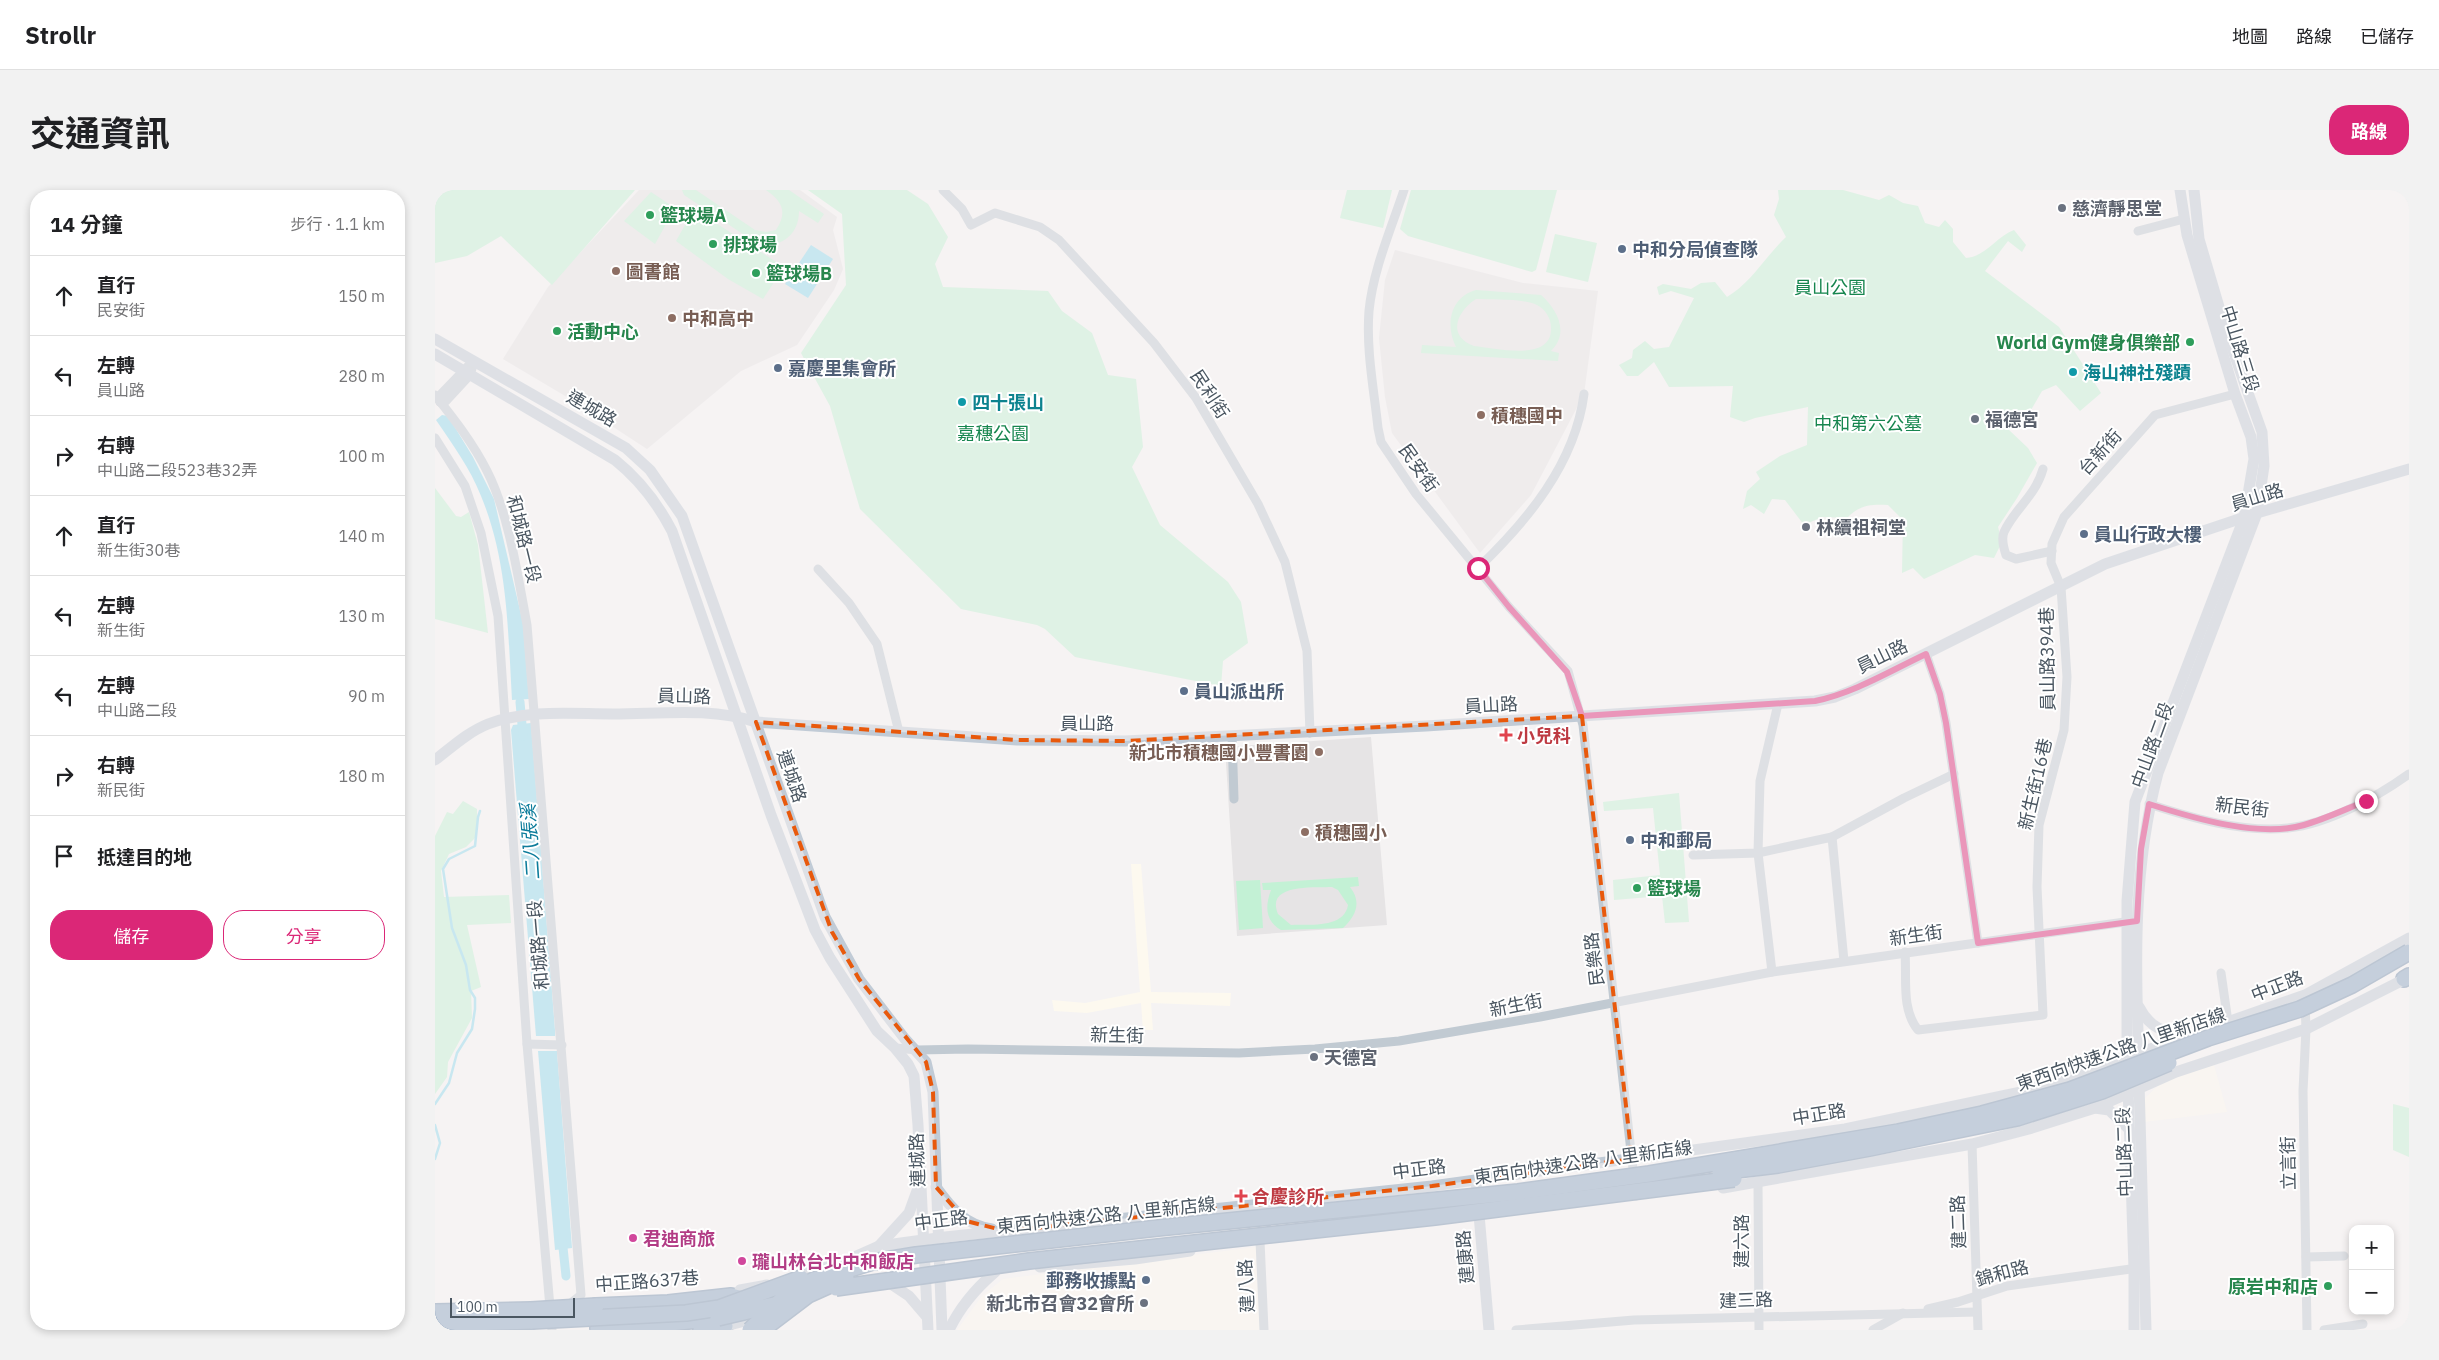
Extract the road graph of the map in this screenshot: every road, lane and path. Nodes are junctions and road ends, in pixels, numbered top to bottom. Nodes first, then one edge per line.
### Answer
1 (943, 190) edge
2 (1403, 190) edge
3 (2180, 190) edge
4 (2194, 190) edge
5 (2184, 219) junction
6 (2138, 231) dead end
7 (435, 339) edge
8 (435, 354) edge
9 (474, 362) junction
10 (466, 372) junction
11 (1584, 394) dead end
12 (2235, 394) junction
13 (437, 401) edge
14 (435, 438) edge
15 (2043, 468) dead end
16 (2409, 469) edge
17 (2257, 514) junction
18 (2243, 518) junction
19 (2052, 551) junction
20 (817, 568) dead end
21 (1478, 568) junction
22 (2061, 587) junction
23 (1926, 654) junction
24 (1777, 704) junction
25 (533, 715) junction
26 (736, 716) junction
27 (1582, 716) junction
28 (507, 720) junction
29 (756, 722) junction
30 (2064, 730) joint
31 (899, 732) junction
32 (1310, 733) junction
33 (1232, 736) junction
34 (435, 760) edge
35 (1954, 774) junction
36 (2409, 774) edge
37 (1233, 799) dead end
38 (2149, 804) junction
39 (1831, 837) junction
40 (1758, 853) junction
41 (1693, 856) dead end
42 (2132, 921) junction
43 (2039, 935) junction
44 (2409, 938) edge
45 (1978, 943) junction
46 (1905, 952) junction
47 (2409, 952) edge
48 (2409, 960) edge
49 (1844, 961) junction
50 (1771, 972) junction
51 (2221, 973) dead end
52 (2407, 977) edge
53 (2305, 995) junction
54 (1615, 1002) junction
55 (2137, 1003) junction
56 (2228, 1022) junction
57 (2306, 1029) junction
58 (2185, 1037) junction
59 (2169, 1042) junction
60 (527, 1044) junction
61 (562, 1045) junction
62 (895, 1048) junction
63 (918, 1050) junction
64 (2138, 1053) junction
65 (2127, 1057) junction
66 (2139, 1070) junction
67 (2176, 1072) junction
68 (2127, 1074) junction
69 (2140, 1088) junction
70 (2128, 1092) junction
71 (2095, 1108) junction
72 (2129, 1130) junction
73 (1972, 1144) junction
74 (1786, 1152) junction
75 (1632, 1159) junction
76 (1778, 1165) junction
77 (920, 1177) junction
78 (1476, 1180) junction
79 (1634, 1180) junction
80 (1758, 1183) junction
81 (936, 1187) junction
82 (1636, 1199) junction
83 (1478, 1200) junction
84 (1479, 1218) junction
85 (1006, 1231) junction
86 (971, 1234) junction
87 (938, 1238) junction
88 (1260, 1240) junction
89 (879, 1246) junction
90 (923, 1246) junction
91 (939, 1250) junction
92 (2345, 1256) dead end
93 (2306, 1257) junction
94 (906, 1262) junction
95 (2140, 1268) junction
96 (940, 1272) junction
97 (995, 1272) junction
98 (924, 1274) junction
99 (803, 1277) junction
100 (891, 1284) junction
101 (768, 1285) junction
102 (855, 1285) junction
103 (733, 1291) junction
104 (803, 1293) junction
105 (1978, 1296) junction
106 (708, 1298) junction
107 (571, 1303) junction
108 (549, 1304) junction
109 (747, 1304) junction
110 (435, 1306) edge
111 (800, 1308) junction
112 (435, 1312) edge
113 (1977, 1312) junction
114 (1902, 1313) junction
115 (1757, 1316) junction
116 (927, 1317) junction
117 (435, 1324) edge
118 (2363, 1324) dead end
119 (756, 1326) edge
120 (724, 1328) edge
121 (525, 1330) edge
122 (552, 1330) edge
123 (574, 1330) edge
124 (700, 1330) edge
125 (756, 1330) edge
126 (772, 1330) edge
127 (928, 1330) edge
128 (942, 1330) edge
129 (949, 1330) edge
130 (1264, 1330) edge
131 (1489, 1330) edge
132 (1516, 1330) edge
133 (1759, 1330) edge
134 (1873, 1330) edge
135 (1978, 1330) edge
136 (2134, 1330) edge
137 (2146, 1330) edge
138 (2307, 1330) edge
139 (2324, 1330) edge

1 - 32 street, 民利街
2 - 21 street, 民安街
3 - 5 main road, 中山路三段
4 - 17 main road, 中山路三段
5 - 6 street
5 - 12 main road, 中山路三段
7 - 9 main road, 連城路
8 - 10 main road, 連城路
9 - 10 street
9 - 29 main road, 連城路
10 - 13 street
10 - 26 main road, 連城路
11 - 21 street
12 - 18 main road, 中山路三段
12 - 19 street, 台新街
13 - 25 street, 和城路一段
14 - 28 street, 和城路一段
15 - 19 street
16 - 17 main road, 員山路
17 - 18 main road, 員山路
17 - 38 main road, 中山路二段
18 - 22 main road, 員山路
18 - 42 main road, 中山路二段
19 - 22 street, 台新街
20 - 31 street
21 - 27 street, 民安街
22 - 23 main road, 員山路
22 - 30 street, 員山路394巷
23 - 24 main road, 員山路
23 - 35 street
24 - 27 main road, 員山路
24 - 40 street
25 - 26 main road, 員山路
25 - 28 main road, 員山路
25 - 61 street, 和城路一段
26 - 29 main road, 員山路
26 - 62 main road, 連城路
27 - 32 main road, 員山路
27 - 54 street, 民樂路
28 - 34 main road
28 - 60 street, 和城路一段
29 - 31 main road, 員山路
29 - 63 main road, 連城路
30 - 43 street, 新生街16巷
31 - 33 main road, 員山路
32 - 33 main road, 員山路
33 - 37 street
35 - 39 street
35 - 45 street
36 - 38 street, 新民街
38 - 42 main road, 中山路二段
39 - 40 street
39 - 49 street
40 - 41 street
40 - 50 street
42 - 43 street, 新生街
42 - 55 main road, 中山路二段
42 - 65 main road, 中山路二段
43 - 45 street, 新生街
43 - 46 street, 新生街16巷
44 - 53 main road, 中正路
45 - 46 street, 新生街
46 - 49 street, 新生街
47 - 74 highway, 東西向快速公路 八里新店線, bridge
48 - 76 highway, 東西向快速公路 八里新店線, bridge
49 - 50 street, 新生街
50 - 54 street, 新生街
51 - 56 street
52 - 57 main road
53 - 56 main road, 中正路
53 - 57 street, 立言街
54 - 63 street, 新生街
54 - 75 street, 民樂路
55 - 58 main road
55 - 64 main road, 中山路二段
56 - 58 main road, 中正路
57 - 67 main road
57 - 93 street, 立言街
58 - 59 main road, 中正路
59 - 64 main road, 中正路
59 - 66 main road
60 - 61 street
60 - 108 street, 和城路一段
61 - 107 street, 和城路一段
62 - 63 street, 新生街
62 - 77 main road, 連城路
63 - 81 main road, 連城路
64 - 65 main road, 中正路
64 - 66 main road, 中山路二段
65 - 68 main road, 中山路二段
65 - 75 main road, 中正路
66 - 67 main road
66 - 68 main road
66 - 69 main road, 中山路二段
67 - 69 main road
68 - 70 main road, 中山路二段
68 - 79 main road
69 - 70 main road
69 - 95 main road, 中山路二段
70 - 71 main road
70 - 72 main road, 中山路二段
71 - 72 main road
71 - 73 main road
72 - 95 main road, 中山路二段
73 - 80 main road
73 - 105 street, 建二路
74 - 99 highway, bridge
74 - 119 highway, 東西向快速公路 八里新店線, bridge
75 - 78 main road, 中正路
75 - 79 street, 民樂路
76 - 104 highway, bridge
76 - 119 highway, 東西向快速公路 八里新店線, bridge
77 - 89 main road
77 - 90 main road, 連城路
78 - 83 main road, 建康路
78 - 85 main road, 中正路
79 - 82 street, 民樂路
79 - 83 main road
80 - 82 main road
80 - 115 street, 建六路
81 - 85 main road
81 - 87 main road, 連城路
82 - 84 main road
83 - 84 main road, 建康路
83 - 94 highway
84 - 88 main road
84 - 131 main road, 建康路
85 - 86 main road, 中正路
86 - 87 main road, 中正路
86 - 91 main road
87 - 90 main road, 中正路
87 - 91 main road, 連城路
88 - 97 main road
88 - 130 street, 建八路
89 - 90 main road, 中正路
89 - 101 main road, 中正路
90 - 91 main road
90 - 98 main road, 連城路
91 - 96 main road, 連城路
92 - 93 street
93 - 138 street, 立言街
94 - 99 highway, bridge
94 - 104 highway, bridge
95 - 105 street, 錦和路
95 - 136 main road, 中山路二段
95 - 137 main road, 中山路二段
96 - 97 main road
96 - 98 main road
96 - 128 main road, 連城路
97 - 129 main road
98 - 100 main road
98 - 102 main road
98 - 116 main road, 連城路
99 - 117 highway, bridge
100 - 102 main road
100 - 116 main road
101 - 103 main road
101 - 109 main road, 中正路
102 - 111 main road
103 - 106 highway
103 - 107 street, 中正路637巷
104 - 121 highway, bridge
105 - 113 street, 建二路
105 - 114 street, 錦和路
106 - 109 highway
106 - 112 highway, bridge
107 - 108 street, 中正路637巷
107 - 123 street
108 - 110 street, 中正路637巷
108 - 122 street, 和城路一段
109 - 119 main road
109 - 120 main road, 中正路
111 - 119 main road
111 - 126 main road
113 - 114 street, 建三路
113 - 135 street, 建二路
114 - 115 street, 建三路
114 - 134 street, 錦和路
115 - 132 street, 建三路
115 - 133 street, 建六路
116 - 127 main road, 連城路
118 - 139 street
119 - 120 main road
119 - 125 main road
120 - 124 highway

